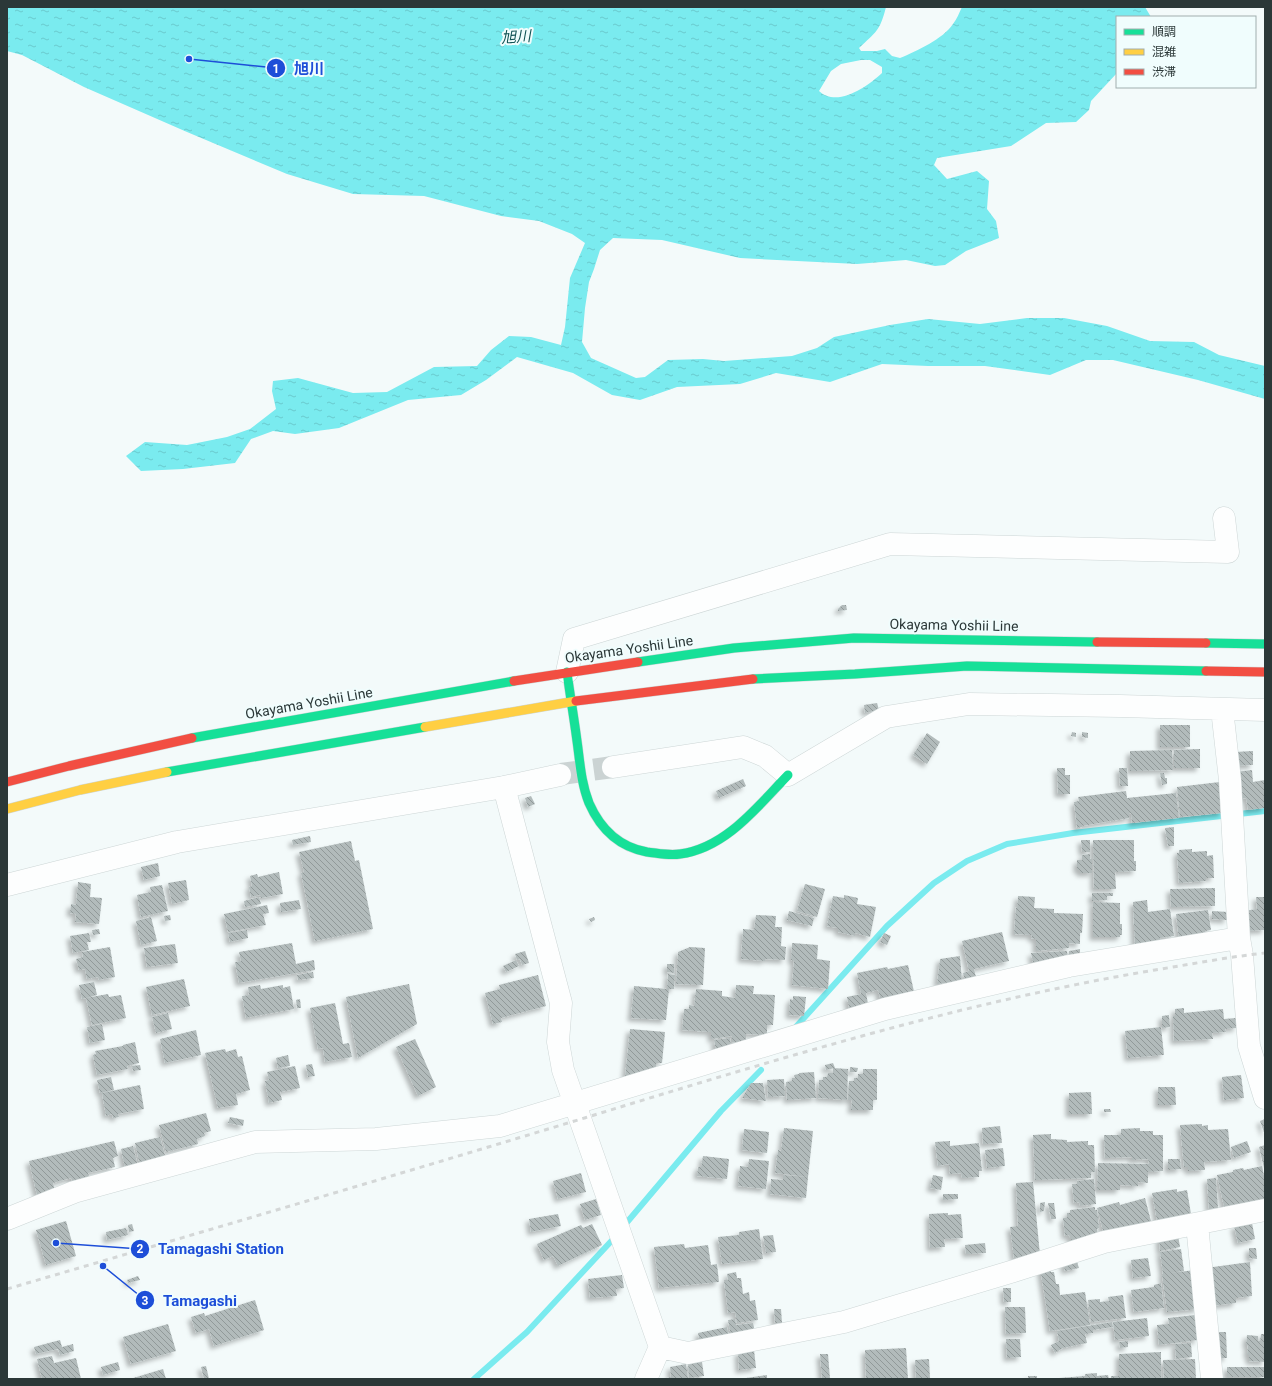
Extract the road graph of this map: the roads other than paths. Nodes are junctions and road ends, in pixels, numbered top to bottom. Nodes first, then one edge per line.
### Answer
1 (1224, 518) dead end
2 (1265, 644) edge
3 (567, 672) junction
4 (1265, 672) edge
5 (572, 701) junction
6 (1222, 709) junction
7 (1265, 710) edge
8 (613, 767) tunnel mouth
9 (560, 774) tunnel mouth
10 (788, 775) junction
11 (7, 782) edge
12 (504, 787) junction
13 (7, 809) edge
14 (7, 885) edge
15 (1239, 938) junction
16 (1265, 1098) edge
17 (575, 1103) junction
18 (1265, 1210) edge
19 (7, 1219) edge
20 (1197, 1224) junction
21 (660, 1347) junction
22 (646, 1379) edge
23 (1212, 1379) edge

1 - 3 street
2 - 3 main road, Okayama Yoshii Line
3 - 5 main road
3 - 11 main road, Okayama Yoshii Line
4 - 5 main road
5 - 10 main road
5 - 13 main road
6 - 7 street
6 - 10 street
6 - 15 street
8 - 10 street
9 - 12 street
12 - 14 street
12 - 17 street
15 - 16 street
15 - 17 street
17 - 19 street
17 - 21 street
18 - 20 street
20 - 21 street
20 - 23 street
21 - 22 street

